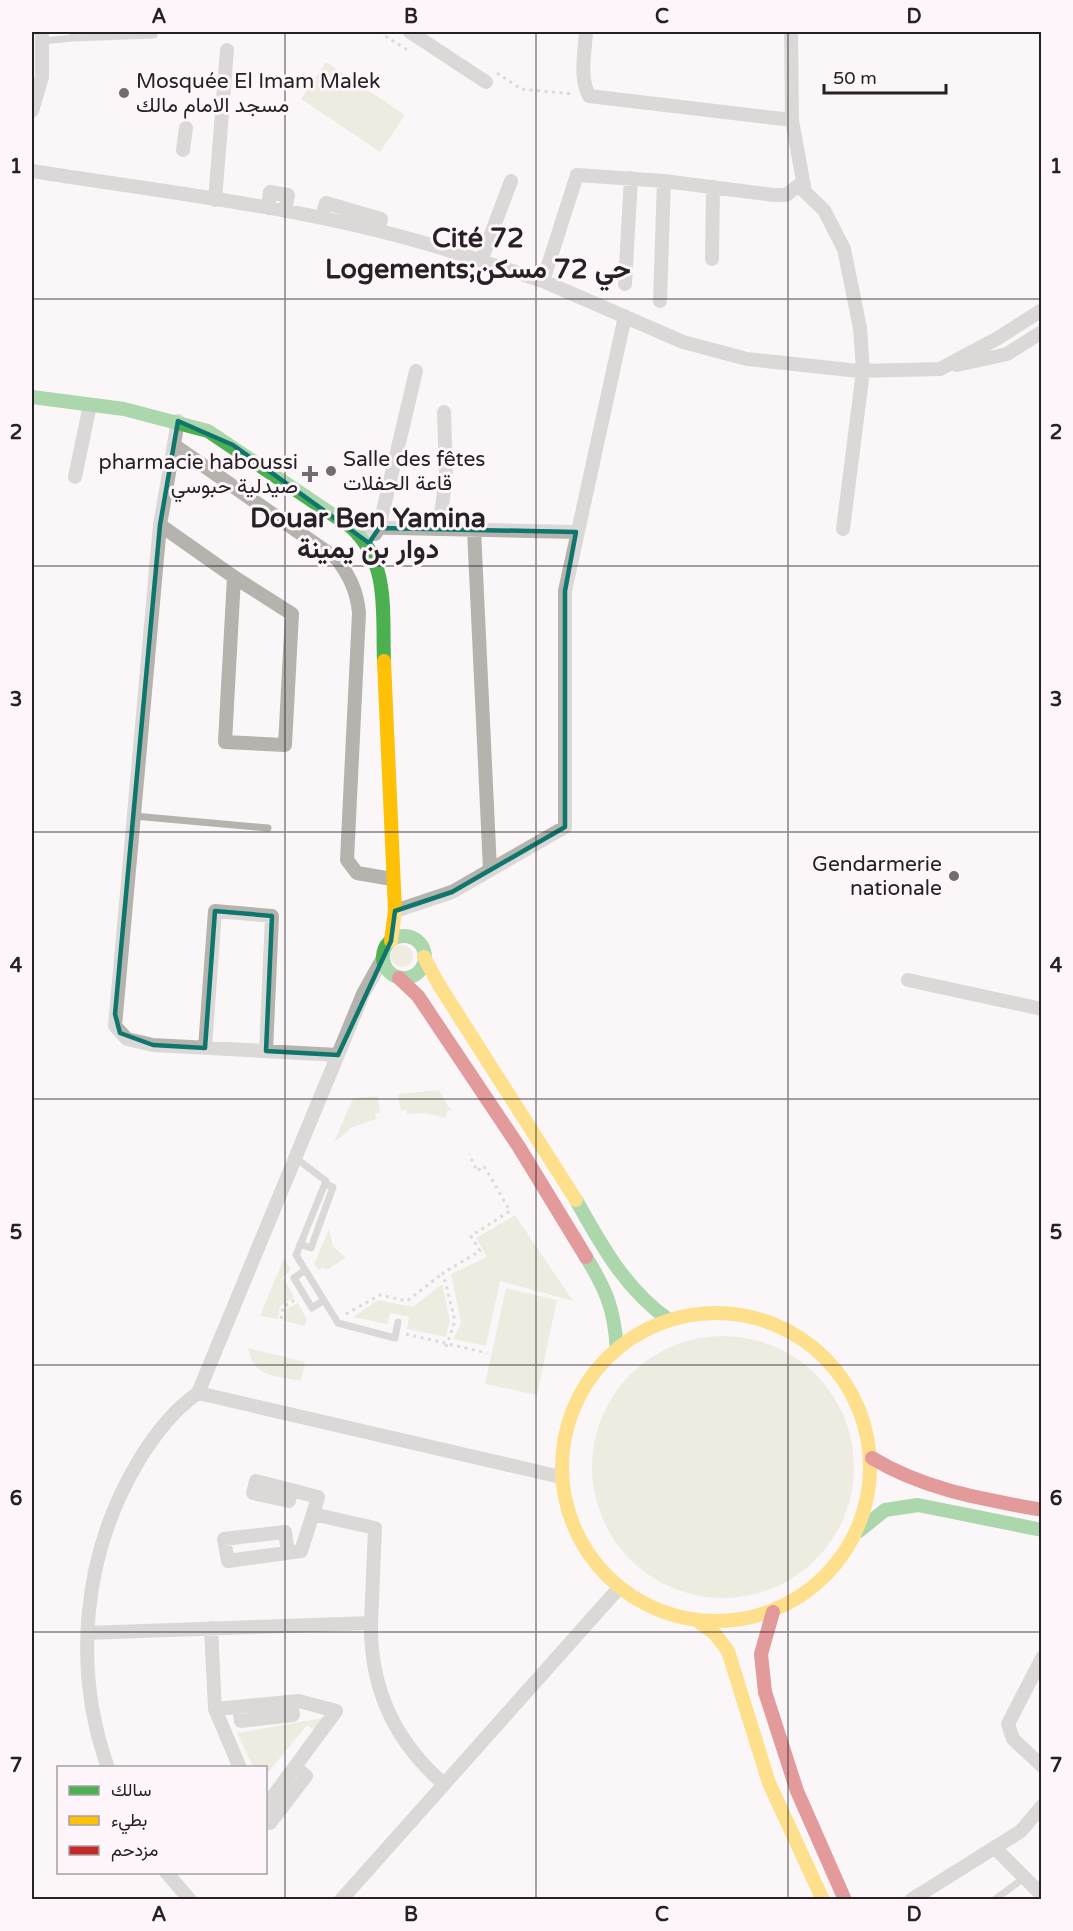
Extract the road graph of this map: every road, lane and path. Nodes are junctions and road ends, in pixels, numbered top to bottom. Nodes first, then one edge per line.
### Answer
1 (154, 32) edge
2 (395, 32) edge
3 (410, 32) edge
4 (586, 32) edge
5 (791, 32) edge
6 (73, 35) edge
7 (39, 36) edge
8 (390, 39) dead end
9 (227, 50) dead end
10 (489, 67) dead end
11 (486, 82) dead end
12 (36, 86) edge
13 (589, 96) junction
14 (32, 111) edge
15 (792, 120) junction
16 (186, 128) dead end
17 (183, 150) dead end
18 (32, 171) edge
19 (630, 178) junction
20 (511, 181) dead end
21 (664, 181) junction
22 (803, 182) junction
23 (713, 187) junction
24 (215, 200) junction
25 (712, 259) dead end
26 (481, 261) junction
27 (543, 281) junction
28 (626, 285) dead end
29 (660, 301) dead end
30 (1041, 310) edge
31 (625, 316) junction
32 (1041, 332) edge
33 (940, 369) junction
34 (416, 371) dead end
35 (863, 371) junction
36 (32, 397) edge
37 (90, 405) junction
38 (444, 412) dead end
39 (178, 421) junction
40 (174, 445) junction
41 (75, 477) dead end
42 (160, 525) junction
43 (351, 527) junction
44 (379, 528) junction
45 (439, 529) junction
46 (843, 529) dead end
47 (474, 530) junction
48 (576, 532) junction
49 (369, 543) junction
50 (234, 577) junction
51 (134, 816) junction
52 (268, 828) dead end
53 (490, 870) junction
54 (392, 879) junction
55 (395, 910) junction
56 (411, 938) junction
57 (391, 941) junction
58 (424, 957) junction
59 (383, 958) junction
60 (399, 978) junction
61 (908, 980) dead end
62 (1041, 1009) edge
63 (205, 1048) junction
64 (266, 1051) junction
65 (338, 1055) junction
66 (469, 1154) dead end
67 (297, 1159) junction
68 (325, 1184) junction
69 (300, 1244) junction
70 (305, 1270) junction
71 (443, 1273) junction
72 (324, 1300) junction
73 (336, 1320) junction
74 (669, 1320) junction
75 (398, 1322) dead end
76 (396, 1332) junction
77 (447, 1346) junction
78 (617, 1349) junction
79 (487, 1353) dead end
80 (198, 1393) junction
81 (872, 1458) junction
82 (561, 1477) junction
83 (292, 1490) dead end
84 (1041, 1510) edge
85 (313, 1514) junction
86 (1041, 1530) edge
87 (859, 1531) junction
88 (288, 1553) dead end
89 (619, 1588) junction
90 (773, 1612) junction
91 (699, 1622) junction
92 (371, 1623) junction
93 (211, 1628) junction
94 (87, 1633) junction
95 (1041, 1658) edge
96 (215, 1709) junction
97 (315, 1740) junction
98 (108, 1766) edge
99 (240, 1766) edge
100 (1041, 1766) edge
101 (295, 1767) junction
102 (444, 1784) junction
103 (267, 1791) edge
104 (269, 1802) edge
105 (1041, 1806) edge
106 (267, 1820) edge
107 (995, 1848) junction
108 (168, 1874) edge
109 (1024, 1878) junction
110 (1041, 1896) edge
111 (190, 1899) edge
112 (341, 1899) edge
113 (824, 1899) edge
114 (844, 1899) edge
115 (911, 1899) edge
116 (994, 1899) edge

1 - 6 lane
2 - 8 path
3 - 11 street
4 - 13 street
5 - 15 street
6 - 7 lane
7 - 12 street
9 - 24 street
10 - 13 path
12 - 14 street
13 - 15 street
15 - 22 street
16 - 17 street
18 - 24 street
19 - 21 street
19 - 27 street
19 - 28 street
20 - 26 street
21 - 23 street
21 - 29 street
22 - 23 street
22 - 35 street
23 - 25 street
24 - 26 street
26 - 27 street
27 - 31 street
30 - 33 street
31 - 35 street
31 - 48 street
32 - 33 street
33 - 35 street
34 - 44 street
35 - 46 street
36 - 37 main road
37 - 39 main road
37 - 41 street
38 - 45 street
39 - 40 street
39 - 43 main road
40 - 42 street
40 - 54 street
42 - 50 street
42 - 51 street
43 - 44 street
43 - 49 main road
44 - 45 street
44 - 49 street
45 - 47 street
47 - 48 street
47 - 53 street
48 - 53 street
49 - 54 main road
50 - 50 street
51 - 52 lane
51 - 63 street
53 - 55 street
54 - 55 main road
55 - 56 main road
55 - 57 main road
56 - 57 main road
56 - 58 main road
57 - 59 main road
58 - 60 main road
58 - 74 main road
59 - 60 main road
59 - 65 street
60 - 78 main road
61 - 62 street
63 - 64 street
63 - 64 street
64 - 65 street
65 - 67 street
66 - 71 path
67 - 68 lane
67 - 80 street
68 - 69 lane
68 - 69 lane
69 - 70 lane
70 - 72 lane
70 - 72 lane
71 - 73 path
71 - 77 path
72 - 73 lane
73 - 76 lane
74 - 78 main road
74 - 81 main road
75 - 76 lane
76 - 77 path
77 - 79 path
78 - 82 main road
80 - 82 street
80 - 94 street
81 - 84 main road
81 - 87 main road
82 - 89 main road
83 - 85 street
85 - 88 street
85 - 92 street
86 - 87 main road
87 - 90 main road
89 - 91 main road
89 - 102 street
90 - 91 main road
90 - 114 main road
91 - 113 main road
92 - 93 street
92 - 102 street
93 - 94 street
93 - 96 street
94 - 98 street
95 - 100 street
96 - 97 street
96 - 99 street
97 - 101 street
97 - 103 street
101 - 104 street
101 - 106 street
102 - 112 street
105 - 107 street
107 - 109 street
107 - 115 street
108 - 111 street
109 - 110 street
109 - 116 lane

